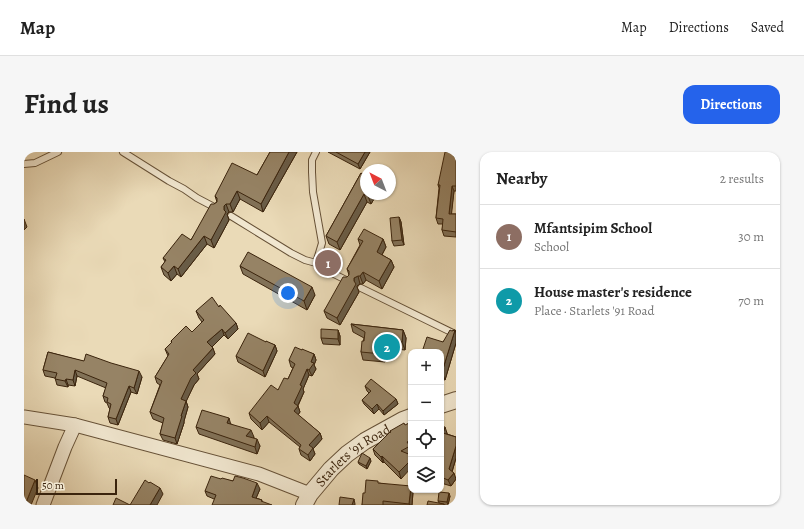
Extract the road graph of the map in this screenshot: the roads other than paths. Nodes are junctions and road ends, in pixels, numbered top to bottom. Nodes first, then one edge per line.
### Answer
1 (58, 152) edge
2 (123, 152) edge
3 (316, 152) edge
4 (24, 164) edge
5 (216, 208) edge
6 (231, 216) dead end
7 (316, 263) junction
8 (348, 281) edge
9 (361, 288) dead end
10 (455, 334) edge
11 (456, 400) edge
12 (444, 404) edge
13 (24, 417) edge
14 (408, 418) edge
15 (75, 425) junction
16 (307, 500) edge
17 (43, 505) edge

1 - 4 lane
2 - 5 lane
3 - 7 lane
6 - 7 lane
7 - 8 lane
9 - 10 lane
11 - 12 street
13 - 15 street
14 - 16 street, Starlets '91 Road
15 - 16 street
15 - 17 street

